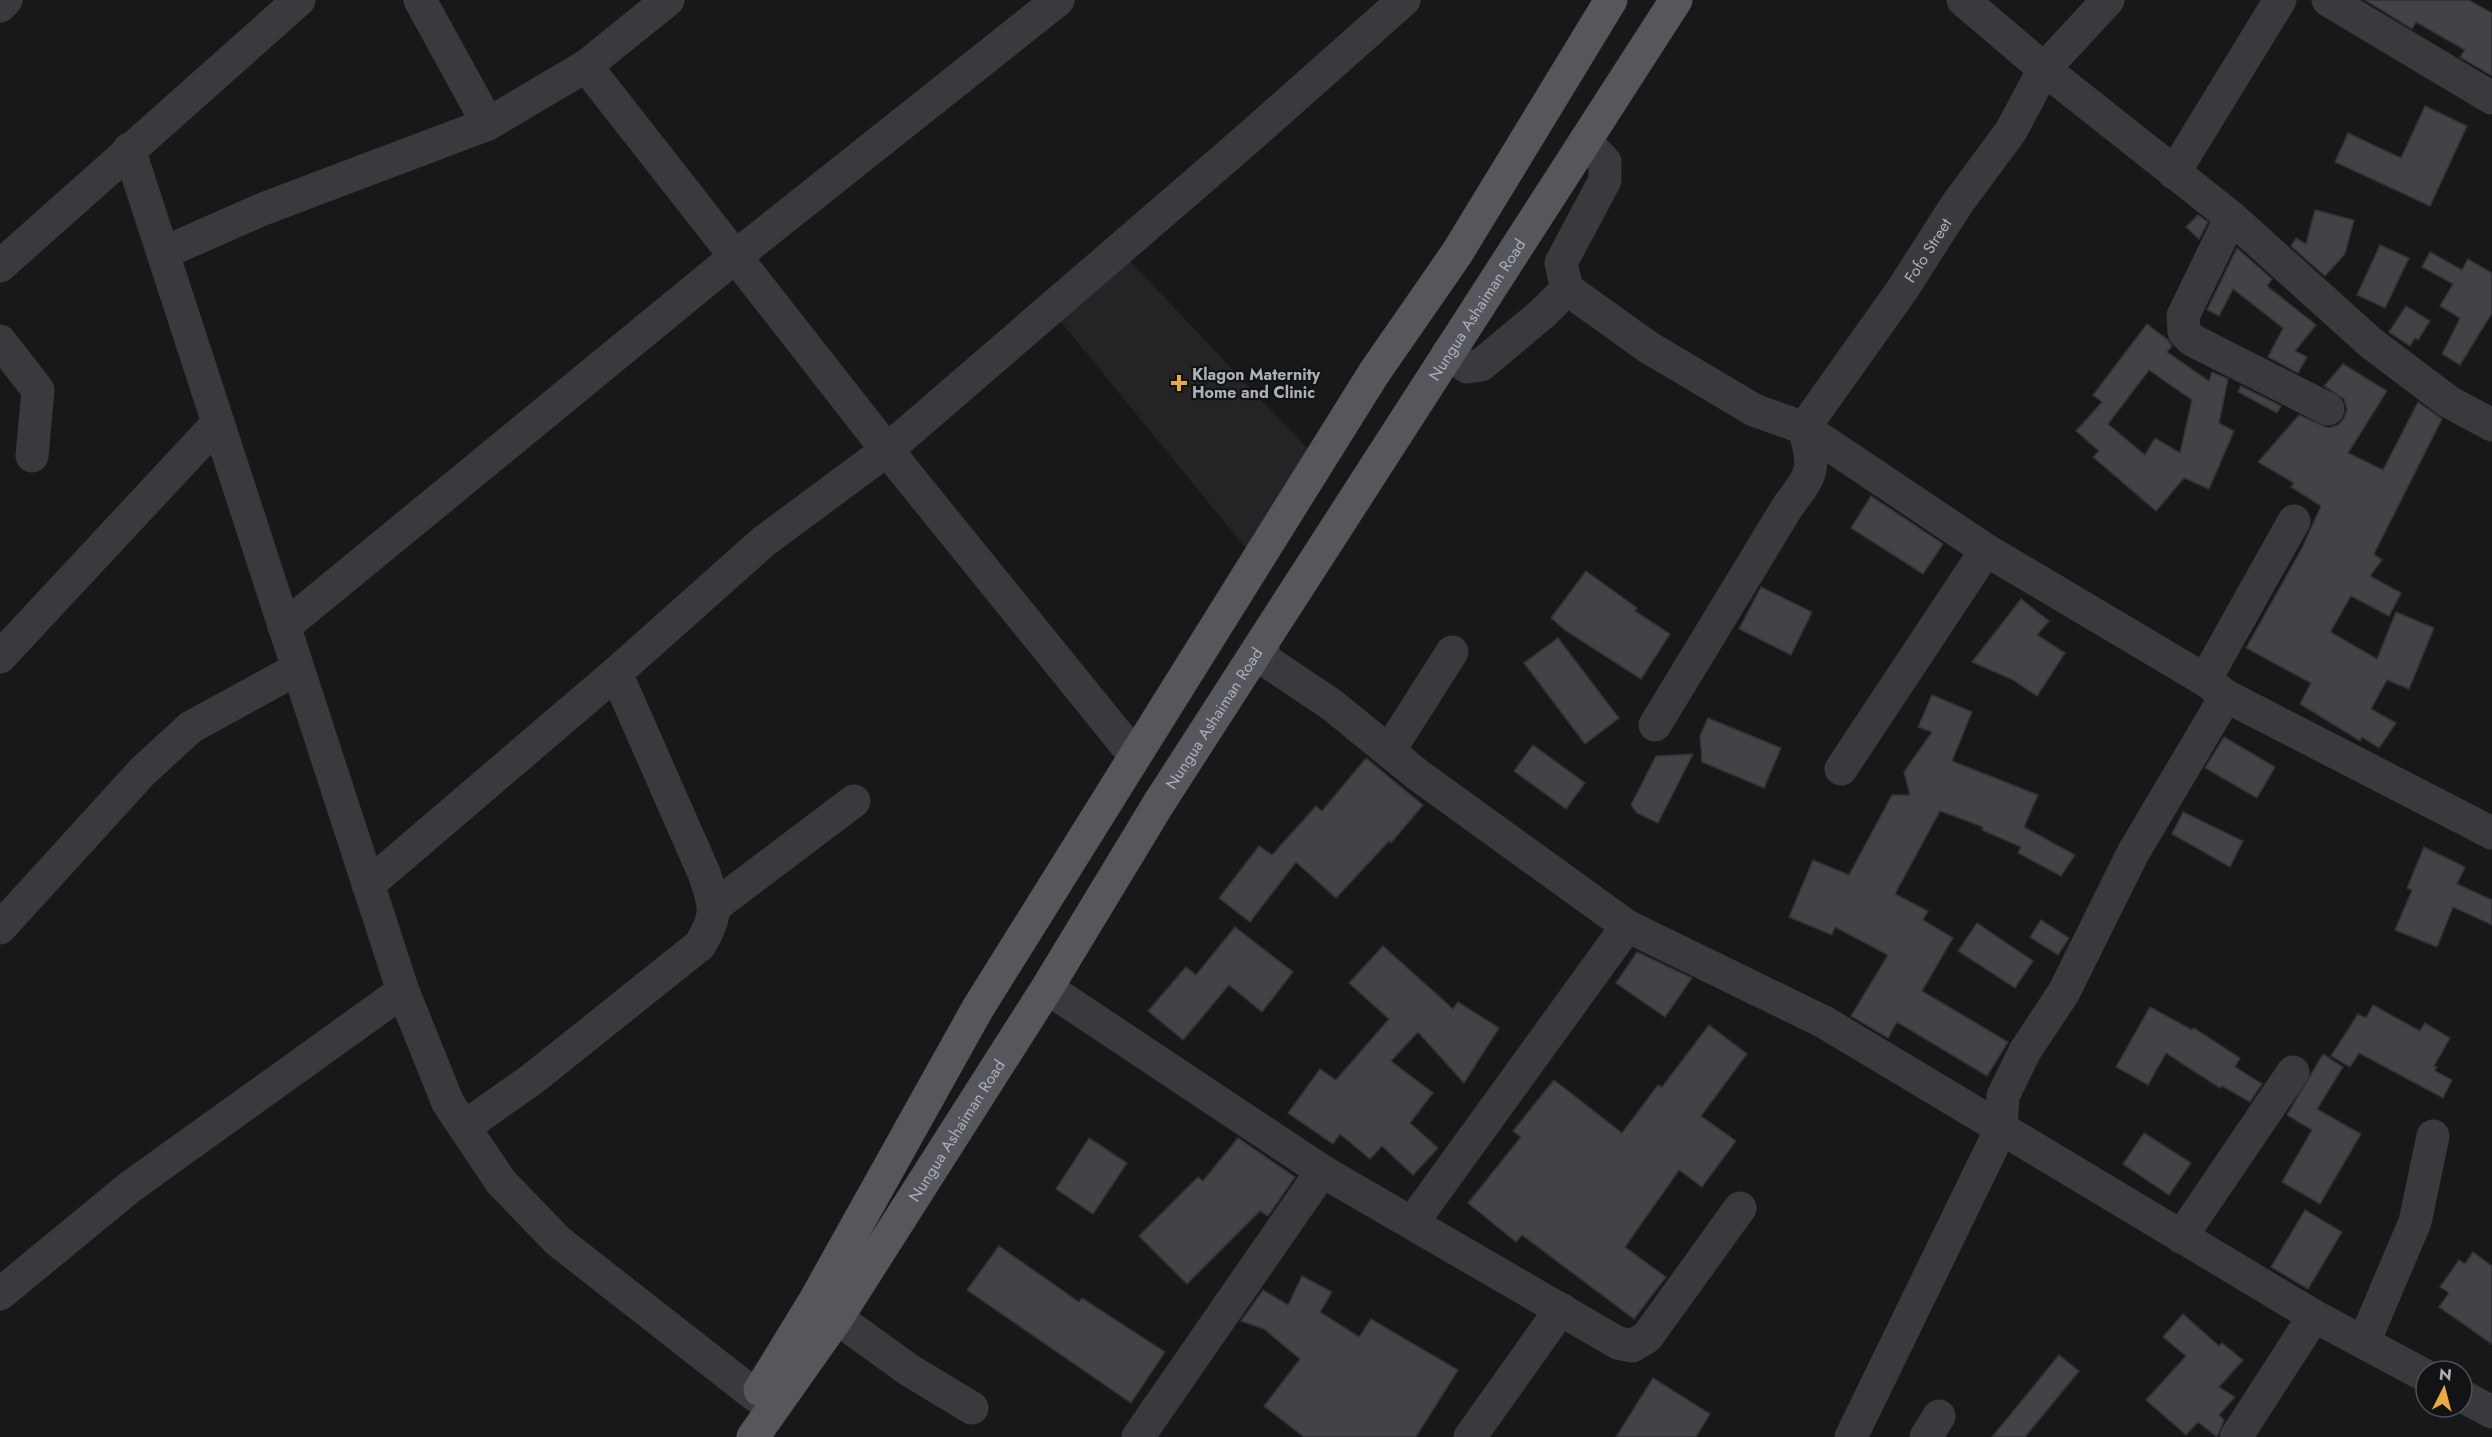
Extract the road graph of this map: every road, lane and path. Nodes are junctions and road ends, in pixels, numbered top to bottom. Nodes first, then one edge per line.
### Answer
1 (6, 0) edge
2 (299, 0) edge
3 (420, 0) edge
4 (668, 0) edge
5 (1058, 0) edge
6 (1404, 0) edge
7 (1611, 0) edge
8 (1676, 0) edge
9 (1963, 0) edge
10 (2108, 0) edge
11 (2280, 0) edge
12 (2328, 0) edge
13 (0, 6) edge
14 (586, 66) junction
15 (2044, 69) junction
16 (2492, 98) edge
17 (488, 124) junction
18 (1586, 141) junction
19 (129, 149) junction
20 (2174, 173) junction
21 (2231, 217) junction
22 (163, 254) junction
23 (736, 256) junction
24 (0, 266) edge
25 (1566, 289) junction
26 (0, 341) edge
27 (1448, 353) junction
28 (2328, 409) dead end
29 (218, 423) junction
30 (2492, 425) edge
31 (1804, 428) junction
32 (887, 450) junction
33 (33, 456) dead end
34 (2294, 521) dead end
35 (1986, 550) junction
36 (284, 627) junction
37 (1261, 648) junction
38 (1452, 652) dead end
39 (0, 657) edge
40 (297, 669) junction
41 (616, 673) junction
42 (2215, 688) junction
43 (1655, 725) dead end
44 (1389, 751) junction
45 (1134, 754) junction
46 (1841, 769) dead end
47 (854, 801) dead end
48 (2492, 833) edge
49 (368, 885) junction
50 (715, 906) junction
51 (1627, 926) junction
52 (0, 928) edge
53 (1047, 988) junction
54 (403, 991) junction
55 (2293, 1072) dead end
56 (464, 1127) junction
57 (2001, 1129) junction
58 (2433, 1136) dead end
59 (1322, 1171) junction
60 (1740, 1208) dead end
61 (1412, 1224) junction
62 (2181, 1237) junction
63 (0, 1294) edge
64 (1561, 1309) junction
65 (2314, 1316) junction
66 (837, 1318) junction
67 (2364, 1342) junction
68 (2414, 1369) edge
69 (766, 1399) junction
70 (2474, 1402) edge
71 (972, 1408) dead end
72 (2492, 1412) edge
73 (730, 1437) edge
74 (753, 1437) edge
75 (1138, 1437) edge
76 (1470, 1437) edge
77 (1851, 1437) edge
78 (2236, 1437) edge

1 - 13 street
2 - 19 street
3 - 17 street
4 - 14 street
5 - 23 street
6 - 32 street
7 - 45 main road, Nungua Ashaiman Road
8 - 18 main road, Nungua Ashaiman Road
9 - 15 street
10 - 15 street, Fofo Street
11 - 20 street
12 - 16 street
14 - 17 street
14 - 23 street
15 - 20 street
15 - 31 street, Fofo Street
17 - 22 street
18 - 25 street
18 - 27 main road, Nungua Ashaiman Road
19 - 22 street
19 - 24 street
20 - 21 street
21 - 28 street
21 - 30 street
22 - 29 street
23 - 32 street
23 - 36 street
25 - 27 street
25 - 31 street
26 - 33 street
27 - 37 main road, Nungua Ashaiman Road
29 - 36 street
29 - 39 street
31 - 35 street
31 - 43 street
32 - 41 street
32 - 45 street
34 - 42 street
35 - 42 street
35 - 46 street
36 - 40 street
37 - 44 street
37 - 53 main road, Nungua Ashaiman Road
38 - 44 street
40 - 49 street
40 - 52 street
41 - 49 street
41 - 50 street
42 - 48 street
42 - 57 street
44 - 51 street
45 - 69 main road, Nungua Ashaiman Road
47 - 50 street
49 - 54 street
50 - 56 street
51 - 57 street
51 - 61 street
53 - 59 street
53 - 66 main road, Nungua Ashaiman Road
54 - 56 street
54 - 63 street
55 - 62 street
56 - 69 street
57 - 62 street
57 - 77 street
58 - 67 street
59 - 61 street
59 - 75 street
60 - 64 street
61 - 64 street
62 - 65 street
64 - 76 street
65 - 67 street
65 - 78 street
66 - 69 main road, Nungua Ashaiman Road
66 - 71 street
67 - 68 street
69 - 73 main road, Nungua Ashaiman Road
69 - 74 main road, Nungua Ashaiman Road
70 - 72 street

